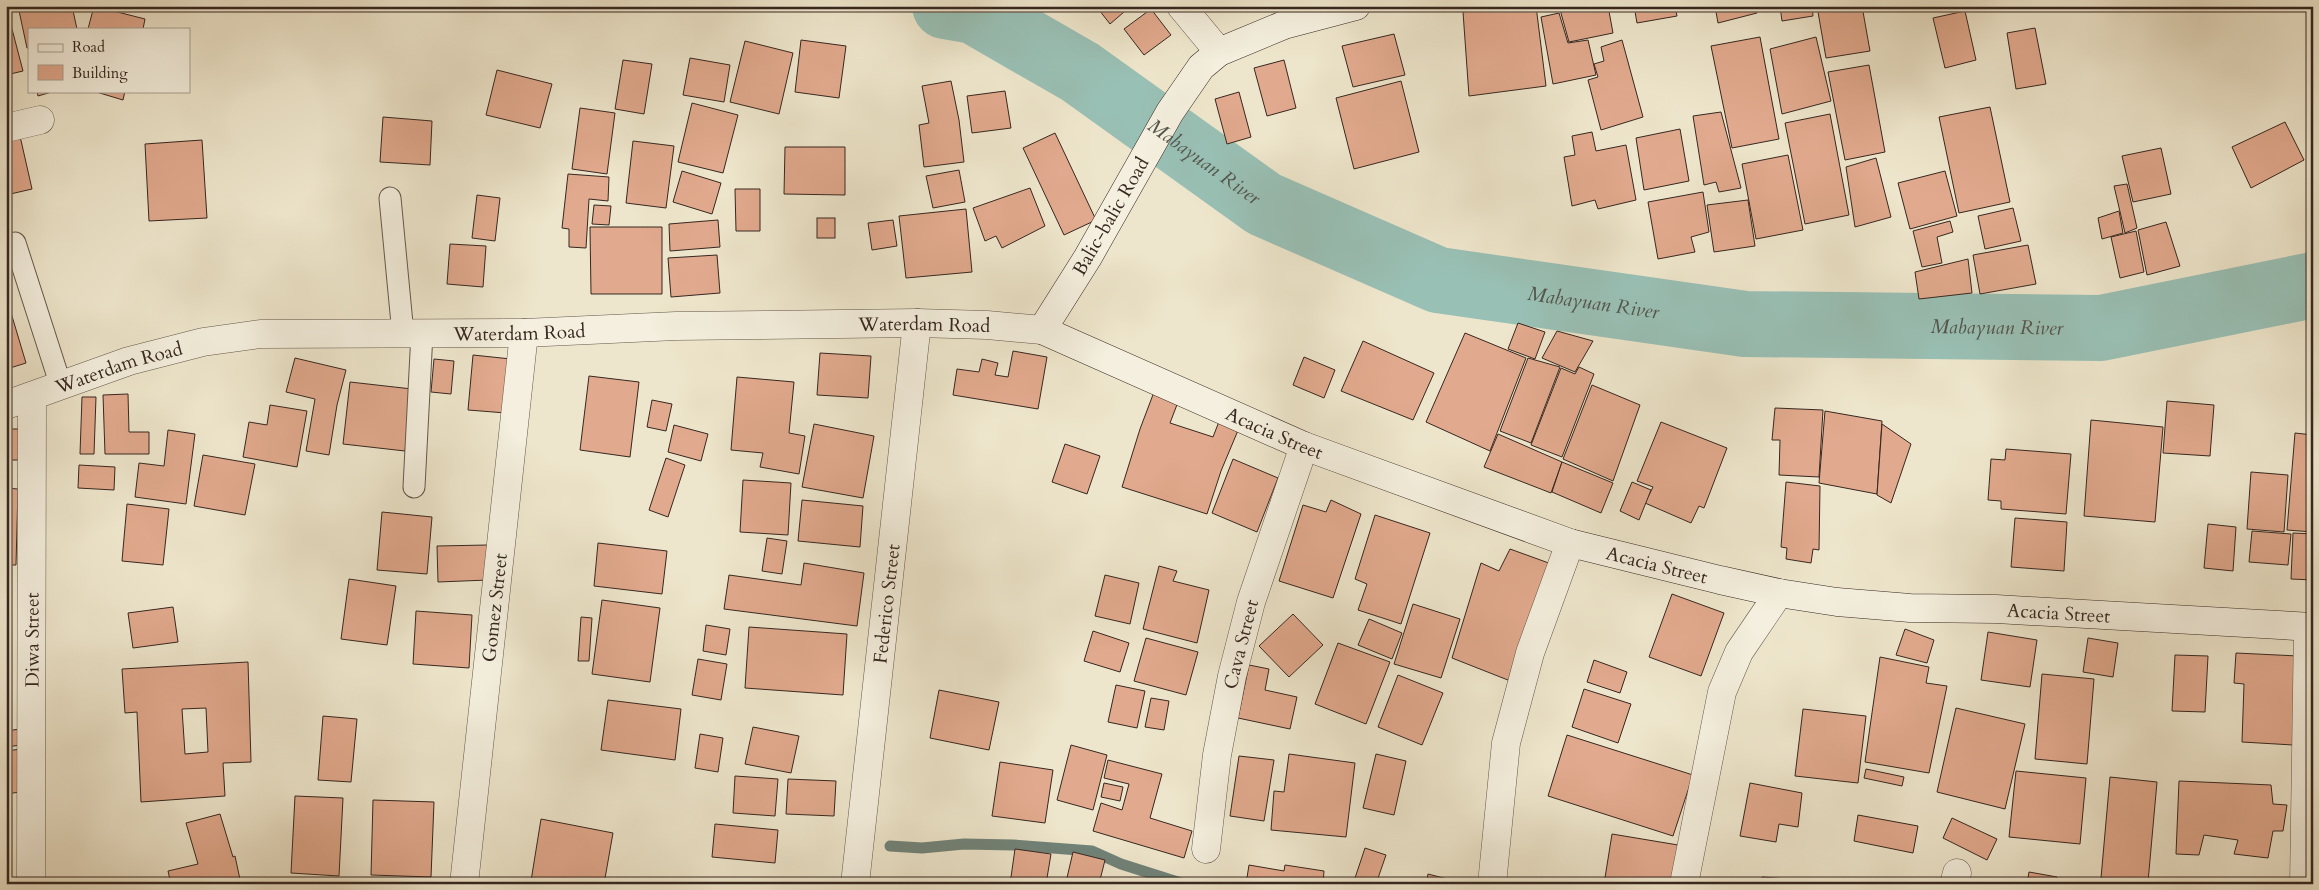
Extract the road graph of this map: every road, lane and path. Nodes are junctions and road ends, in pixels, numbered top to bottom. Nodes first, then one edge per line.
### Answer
1 (1181, 6) edge
2 (1356, 6) edge
3 (1219, 52) junction
4 (40, 120) dead end
5 (6, 128) edge
6 (390, 198) dead end
7 (16, 244) dead end
8 (917, 323) junction
9 (1042, 330) junction
10 (524, 333) junction
11 (412, 334) junction
12 (61, 386) junction
13 (32, 396) junction
14 (6, 405) edge
15 (1304, 446) junction
16 (414, 487) dead end
17 (1570, 543) junction
18 (1779, 593) junction
19 (2310, 627) edge
20 (1206, 849) dead end
21 (31, 884) edge
22 (464, 884) edge
23 (855, 884) edge
24 (1492, 884) edge
25 (1684, 884) edge
26 (2304, 884) edge

1 - 3 street
2 - 3 street, Balic-balic Road
3 - 9 street, Balic-balic Road
4 - 5 street
6 - 11 lane
7 - 12 lane
8 - 9 street, Waterdam Road
8 - 10 street, Waterdam Road
8 - 23 street, Federico Street
9 - 15 street, Acacia Street
10 - 11 street, Waterdam Road
10 - 22 street, Gomez Street
11 - 12 street, Waterdam Road
11 - 16 lane
12 - 13 street, Waterdam Road
13 - 14 street, Waterdam Road
13 - 21 street, Diwa Street
15 - 17 street, Acacia Street
15 - 20 street, Cava Street
17 - 18 street, Acacia Street
17 - 24 street
18 - 19 street, Acacia Street
18 - 25 street
19 - 26 street

